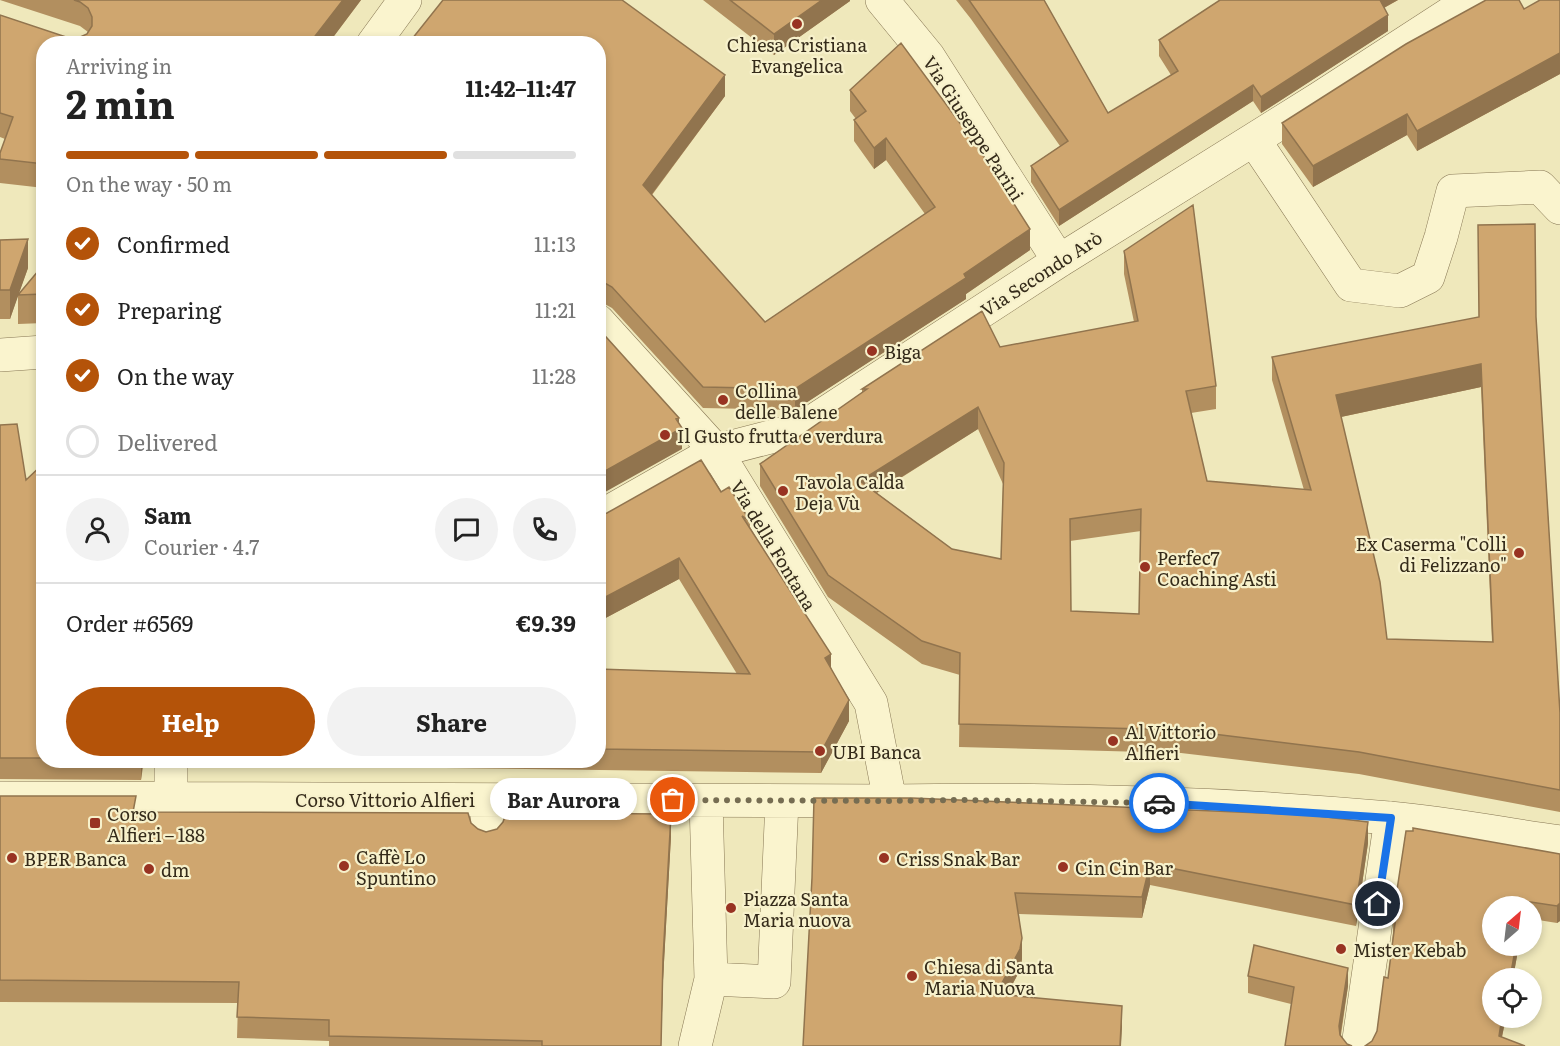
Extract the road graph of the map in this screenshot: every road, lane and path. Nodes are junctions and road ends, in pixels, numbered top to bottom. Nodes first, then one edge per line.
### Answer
1 (405, 0) edge
2 (882, 0) edge
3 (1472, 0) edge
4 (378, 36) edge
5 (1254, 140) junction
6 (1560, 208) edge
7 (1059, 261) junction
8 (606, 330) edge
9 (36, 353) edge
10 (0, 355) edge
11 (716, 451) junction
12 (606, 513) edge
13 (171, 768) edge
14 (0, 798) edge
15 (171, 798) junction
16 (487, 800) junction
17 (706, 801) junction
18 (782, 801) junction
19 (890, 801) junction
20 (1391, 818) junction
21 (487, 834) edge
22 (1560, 842) edge
23 (711, 979) junction
24 (695, 1046) edge
25 (1358, 1046) edge

1 - 4 street
2 - 7 street, Via Giuseppe Parini
3 - 5 street, Via Secondo Arò
5 - 6 street
5 - 7 street, Via Secondo Arò
7 - 11 street, Via Secondo Arò
8 - 11 street, Via della Fontana
9 - 10 street
11 - 12 street, Via Secondo Arò
11 - 19 street, Via della Fontana
13 - 15 street
14 - 15 street, Corso Vittorio Alfieri
15 - 16 street, Corso Vittorio Alfieri
16 - 17 street, Corso Vittorio Alfieri
16 - 21 street
17 - 18 street, Corso Vittorio Alfieri
17 - 23 street
18 - 19 street, Corso Vittorio Alfieri
18 - 23 street
19 - 20 street, Corso Vittorio Alfieri
20 - 22 street, Corso Vittorio Alfieri
20 - 25 street
23 - 24 street

